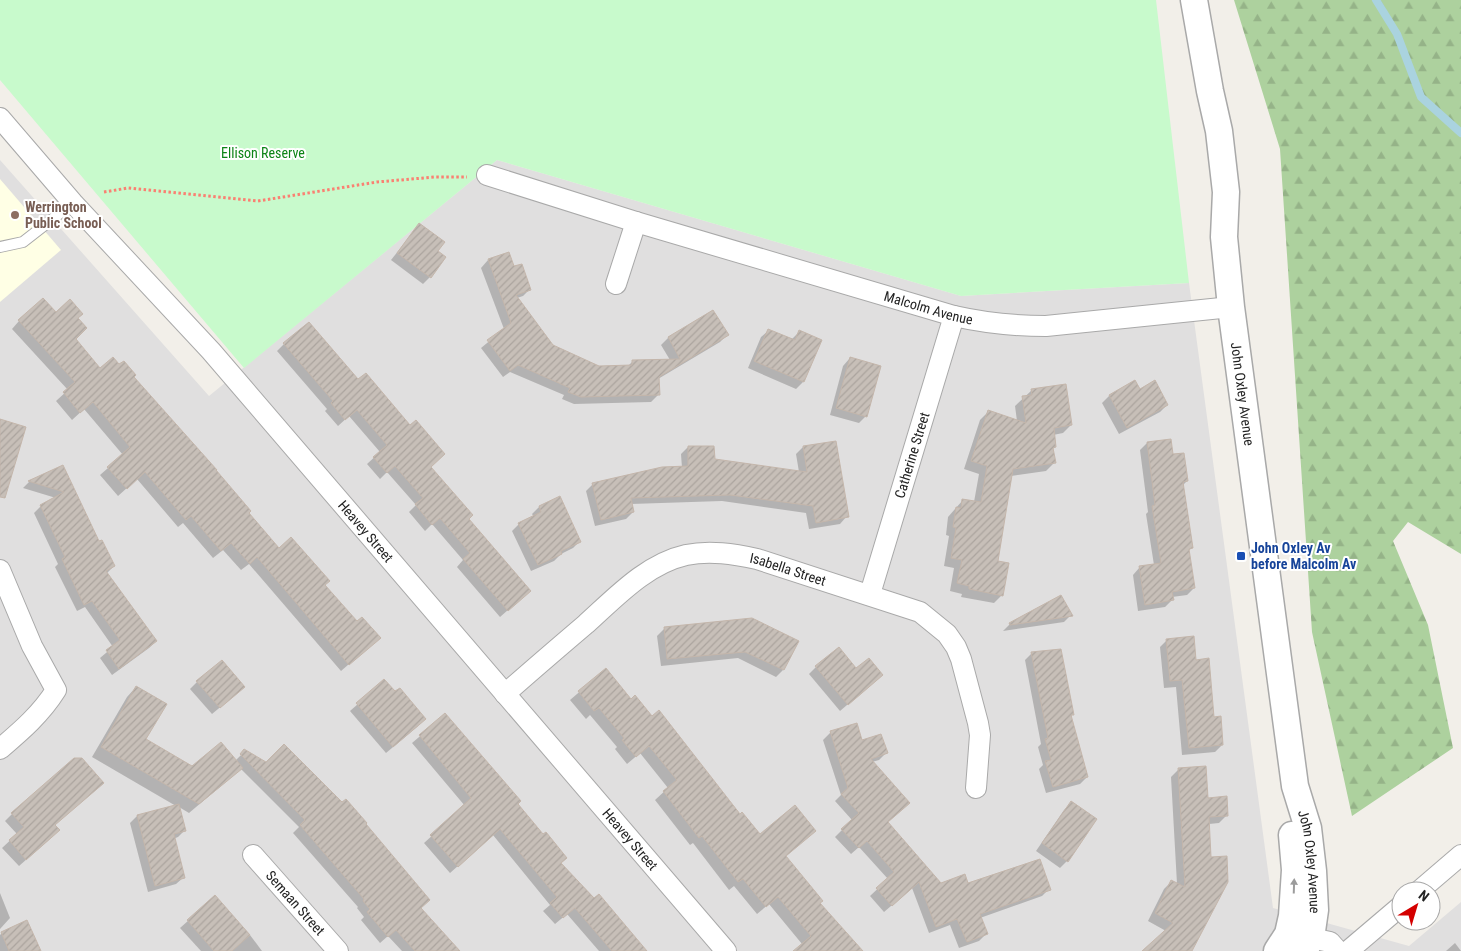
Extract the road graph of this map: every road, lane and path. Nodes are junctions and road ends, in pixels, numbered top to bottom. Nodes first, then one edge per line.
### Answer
1 (1194, 0) edge
2 (0, 118) edge
3 (487, 175) joint
4 (104, 192) dead end
5 (73, 203) junction
6 (636, 222) junction
7 (0, 247) edge
8 (616, 284) dead end
9 (1231, 307) junction
10 (954, 316) junction
11 (0, 570) edge
12 (870, 594) junction
13 (505, 694) junction
14 (0, 749) edge
15 (976, 788) dead end
16 (253, 855) dead end
17 (1461, 855) edge
18 (1431, 881) edge
19 (1391, 914) edge
20 (1295, 943) edge
21 (338, 951) edge
22 (726, 951) edge
23 (1338, 951) edge
24 (1348, 951) edge

1 - 9 street, John Oxley Avenue
2 - 5 street, Heavey Street
3 - 4 path
3 - 6 street, Malcolm Avenue
5 - 7 lane
5 - 13 street, Heavey Street
6 - 8 street
6 - 10 street, Malcolm Avenue
9 - 10 street, Malcolm Avenue
9 - 20 street, John Oxley Avenue
10 - 12 street, Catherine Street
11 - 14 street
12 - 13 street, Isabella Street
12 - 15 street, Isabella Street
13 - 22 street, Heavey Street
16 - 21 street, Semaan Street
17 - 18 street
19 - 24 street
20 - 23 street

